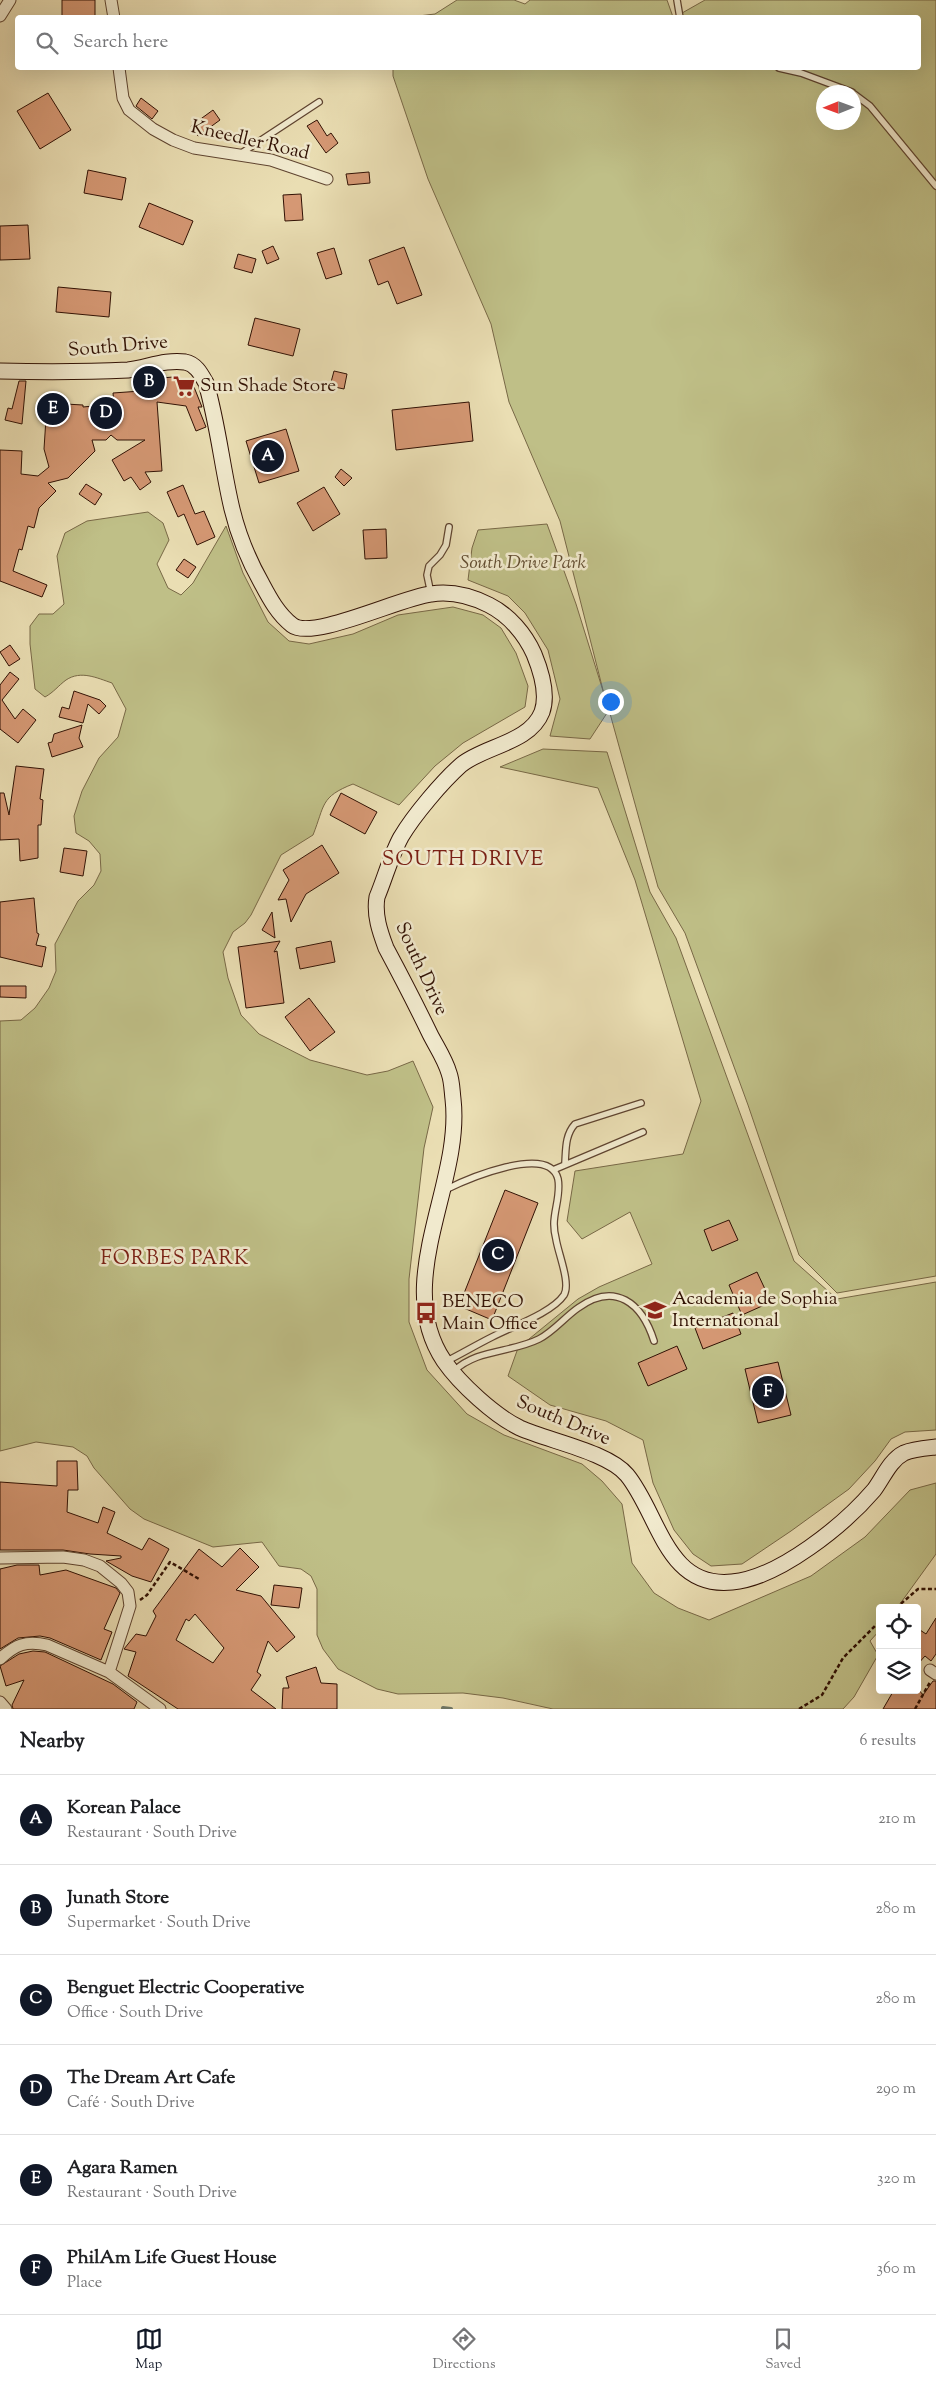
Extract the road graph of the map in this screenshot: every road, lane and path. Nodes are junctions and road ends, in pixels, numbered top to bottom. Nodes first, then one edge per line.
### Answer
1 (10, 0) edge
2 (111, 0) edge
3 (677, 0) edge
4 (114, 15) edge
5 (680, 15) edge
6 (0, 16) edge
7 (118, 70) edge
8 (787, 70) edge
9 (832, 85) edge
10 (861, 99) edge
11 (319, 102) dead end
12 (240, 154) junction
13 (327, 179) dead end
14 (936, 186) edge
15 (0, 371) edge
16 (448, 527) dead end
17 (431, 594) junction
18 (641, 1103) dead end
19 (643, 1132) dead end
20 (565, 1163) junction
21 (553, 1170) junction
22 (444, 1190) junction
23 (654, 1341) dead end
24 (450, 1366) junction
25 (936, 1447) edge
26 (0, 1558) edge
27 (199, 1579) dead end
28 (936, 1589) edge
29 (901, 1604) edge
30 (130, 1606) junction
31 (876, 1625) edge
32 (0, 1659) edge
33 (109, 1672) junction
34 (934, 1672) edge
35 (0, 1702) edge
36 (6, 1709) edge
37 (160, 1709) edge
38 (799, 1709) edge
39 (914, 1709) edge

1 - 6 street
2 - 4 street
3 - 5 lane
7 - 12 street, Kneedler Road
8 - 9 lane
10 - 14 lane
11 - 12 lane
12 - 13 street, Kneedler Road
15 - 17 main road, South Drive
16 - 17 lane
17 - 22 main road, South Drive
18 - 20 lane
19 - 20 lane
20 - 21 lane
21 - 22 lane
21 - 24 lane
22 - 24 main road, South Drive
23 - 24 lane
24 - 25 main road, South Drive
26 - 30 street
27 - 30 path
28 - 29 path
30 - 33 street
31 - 38 path
32 - 33 street
33 - 37 street
34 - 39 path
35 - 36 street

